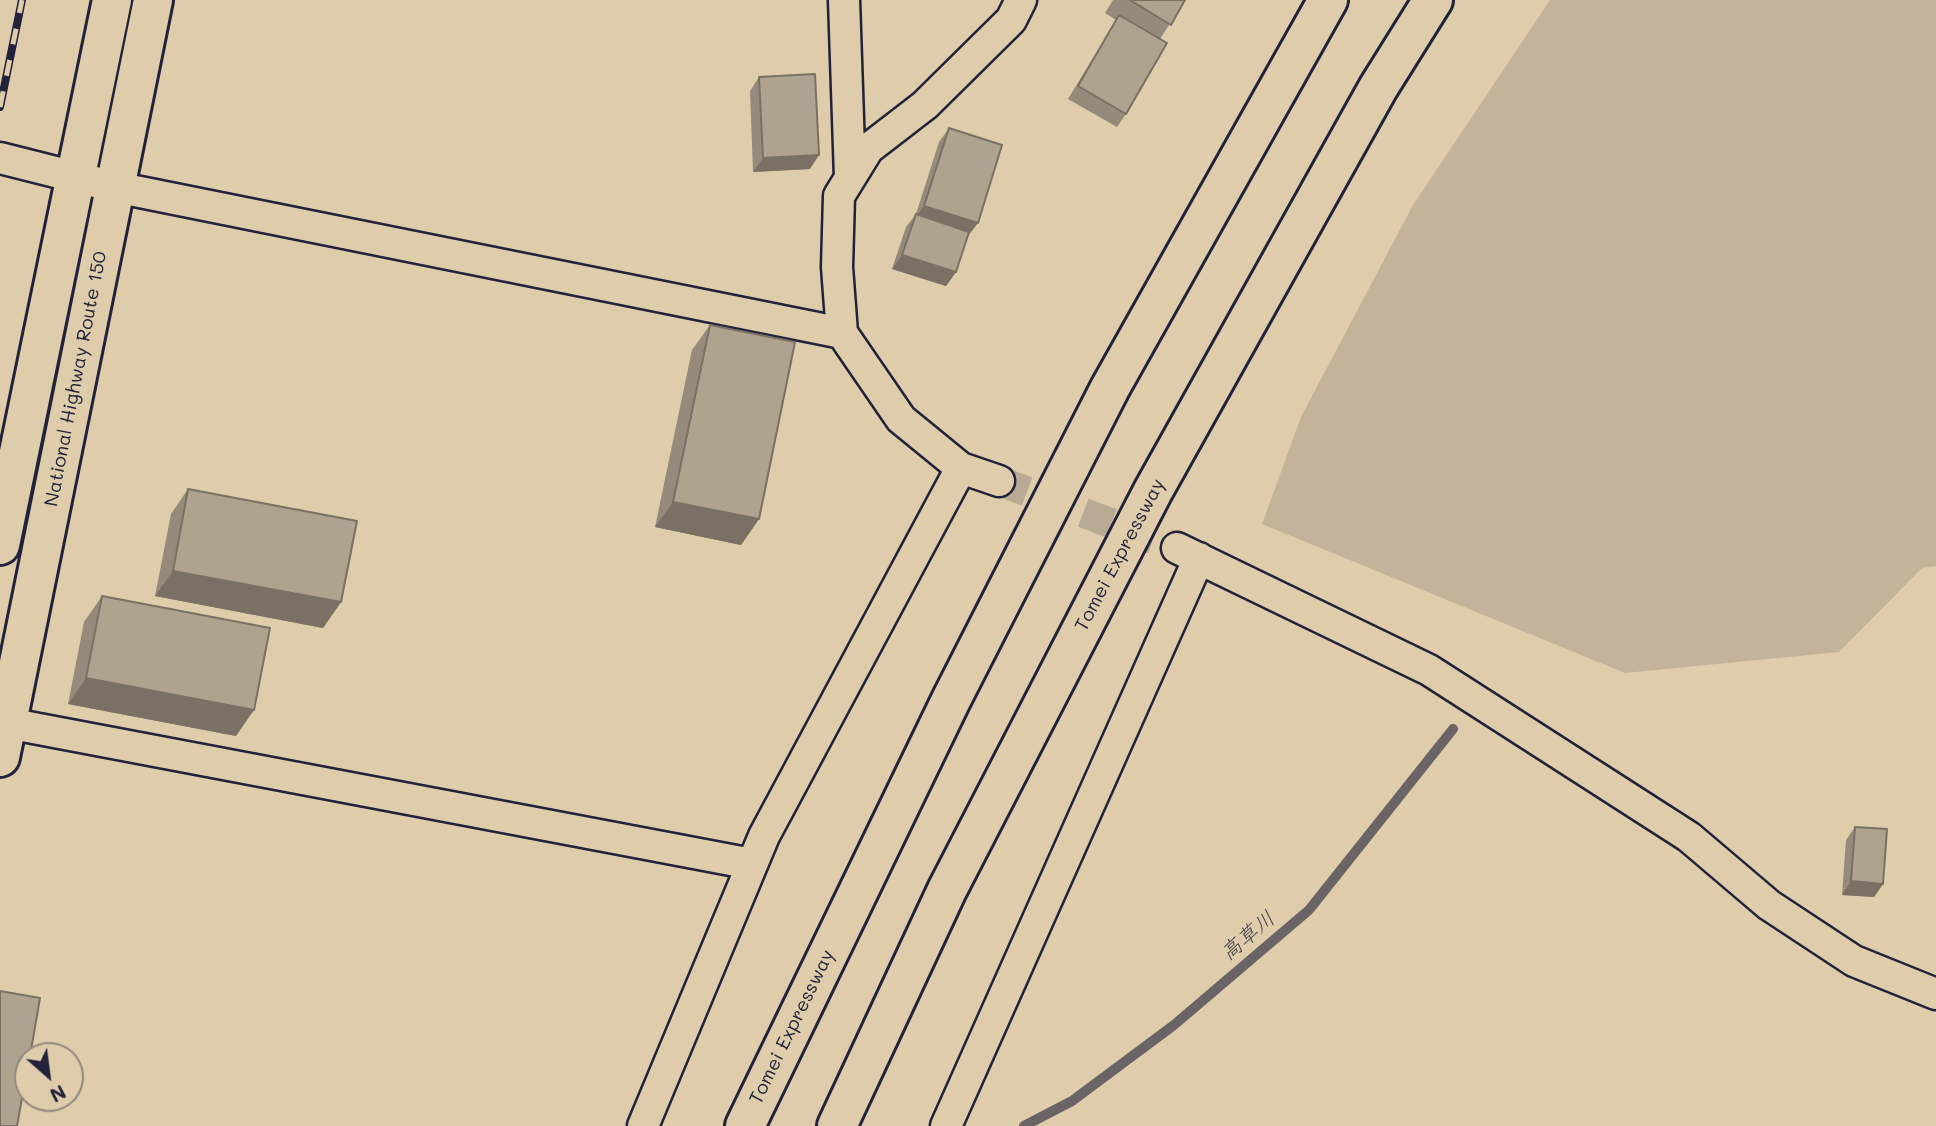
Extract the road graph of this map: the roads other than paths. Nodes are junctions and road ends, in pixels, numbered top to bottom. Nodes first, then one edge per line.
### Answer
1 (112, 0) edge
2 (153, 0) edge
3 (845, 0) edge
4 (1021, 0) edge
5 (1328, 0) edge
6 (1433, 0) edge
7 (0, 158) edge
8 (76, 176) junction
9 (850, 178) junction
10 (115, 187) junction
11 (842, 333) junction
12 (961, 468) junction
13 (999, 481) tunnel mouth
14 (0, 545) edge
15 (4, 740) edge
16 (752, 864) junction
17 (1936, 994) edge
18 (643, 1126) edge
19 (745, 1126) edge
20 (837, 1126) edge
21 (946, 1126) edge

1 - 8 highway, National Highway Route 150
2 - 10 highway, National Highway Route 150
3 - 9 street
4 - 9 street
5 - 19 highway, Tomei Expressway
6 - 20 highway, Tomei Expressway
7 - 8 street
8 - 10 street
8 - 14 highway, National Highway Route 150
9 - 11 street
10 - 11 street
10 - 15 highway, National Highway Route 150
11 - 12 street
12 - 13 street
12 - 16 street
15 - 16 street
16 - 18 street
17 - 21 street

